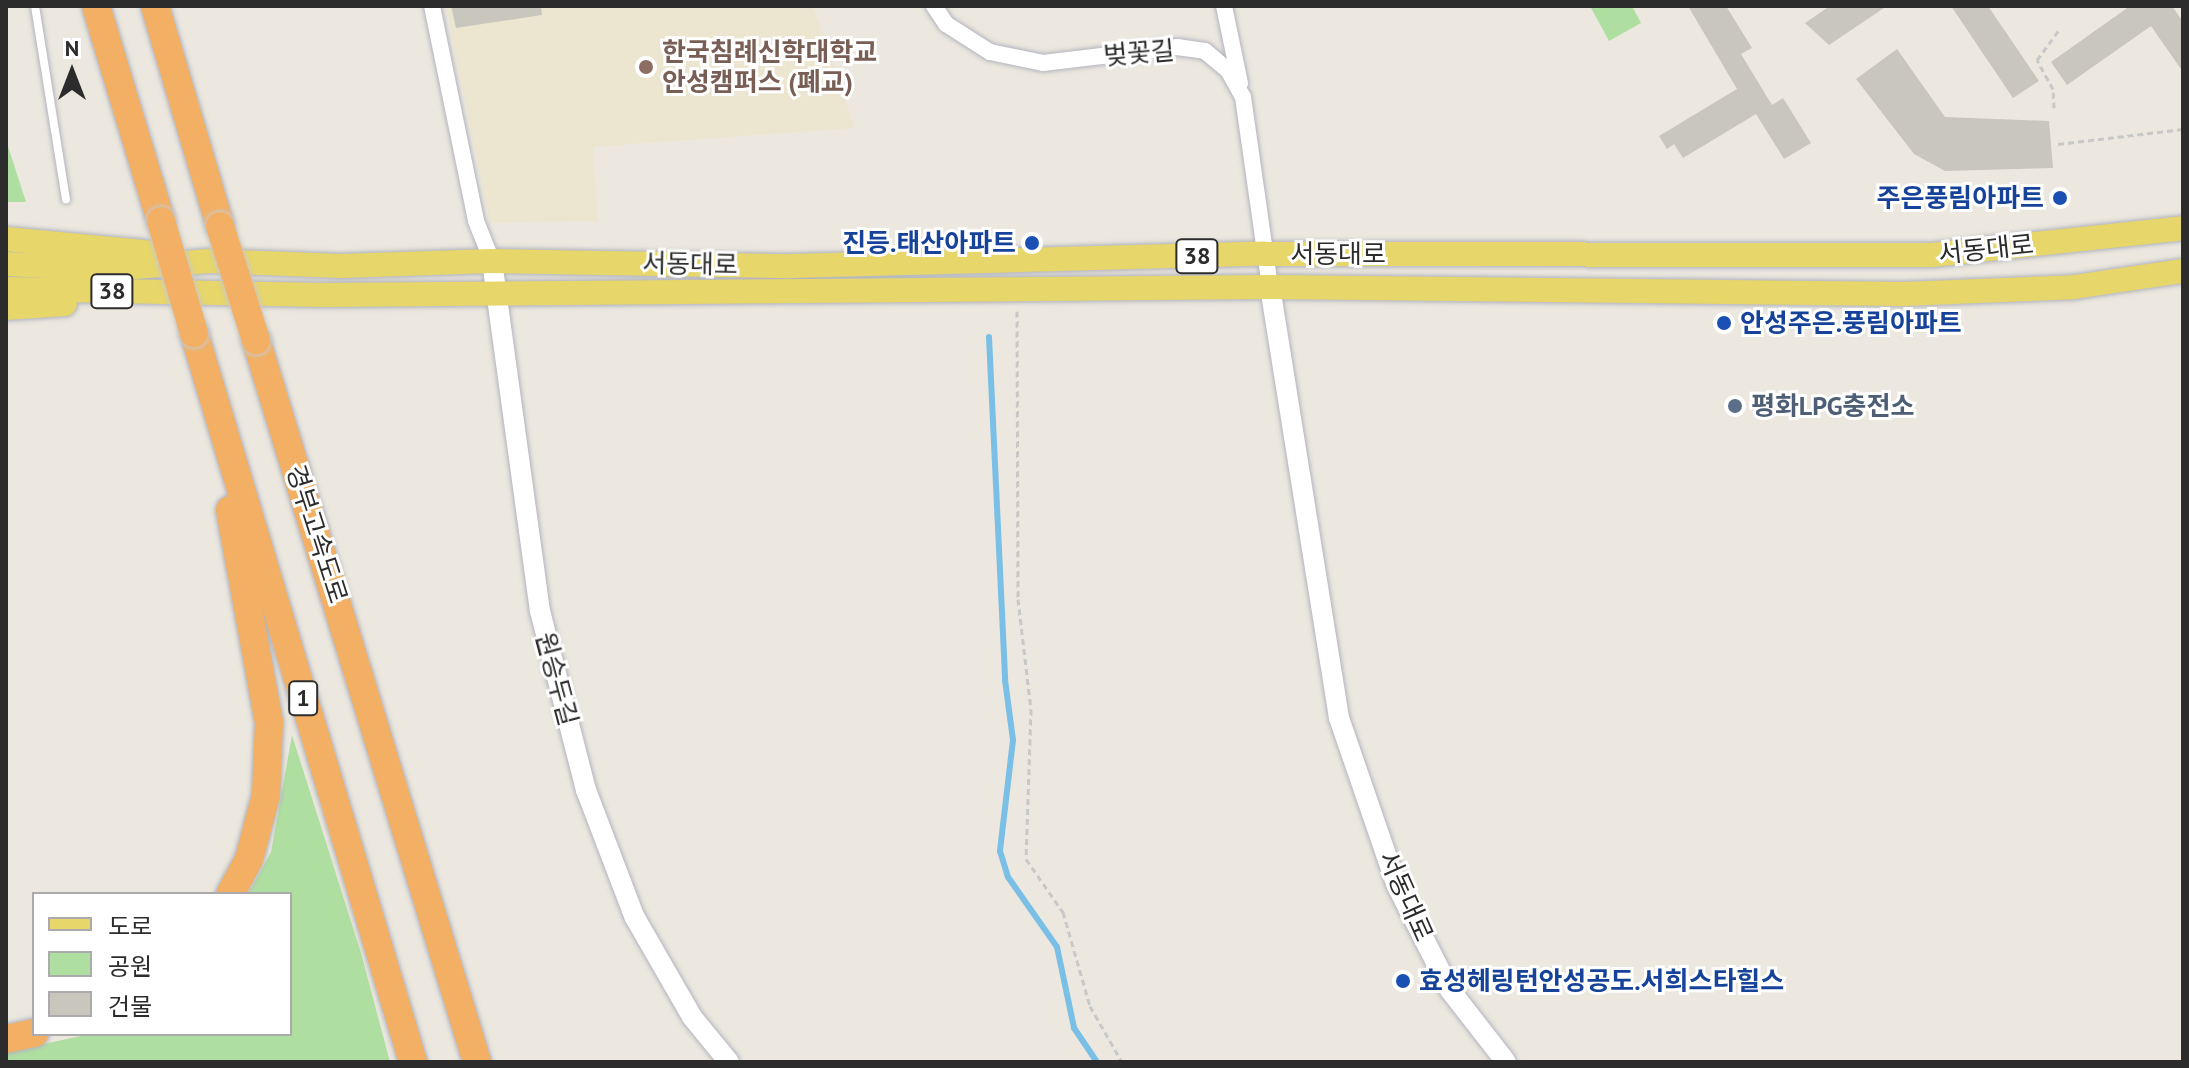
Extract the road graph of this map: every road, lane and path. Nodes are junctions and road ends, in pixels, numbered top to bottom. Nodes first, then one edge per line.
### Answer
1 (35, 6) edge
2 (96, 6) edge
3 (155, 6) edge
4 (432, 6) edge
5 (934, 6) edge
6 (1224, 6) edge
7 (2059, 30) dead end
8 (1243, 97) junction
9 (2054, 108) dead end
10 (2183, 129) edge
11 (2058, 144) dead end
12 (66, 200) dead end
13 (2183, 228) edge
14 (6, 239) edge
15 (1264, 254) junction
16 (210, 261) junction
17 (492, 261) junction
18 (6, 264) edge
19 (2183, 271) edge
20 (1270, 287) junction
21 (6, 289) edge
22 (498, 291) junction
23 (1017, 291) junction
24 (219, 292) junction
25 (6, 308) edge
26 (194, 333) junction
27 (231, 892) edge
28 (32, 1033) edge
29 (6, 1039) edge
30 (413, 1062) edge
31 (477, 1062) edge
32 (729, 1062) edge
33 (1122, 1062) edge
34 (1506, 1062) edge

1 - 12 lane
2 - 26 highway, 1, bridge
3 - 31 highway, 경부고속도로, bridge
4 - 17 street
5 - 8 street, 벚꽃길
6 - 8 street
7 - 9 path
8 - 15 street, 벚꽃길
10 - 11 path
13 - 15 main road, 서동대로 / 38
14 - 16 main road
15 - 17 main road, 서동대로 / 38
15 - 20 street, 벚꽃길
16 - 17 main road, 서동대로 / 38
16 - 18 main road, 서동대로 / 38
17 - 22 street, 원승두길
19 - 20 main road, 서동대로 / 38
20 - 23 main road, 서동대로 / 38
20 - 34 street, 서동대로
21 - 24 main road, 서동대로 / 38
22 - 23 main road, 서동대로 / 38
22 - 24 main road, 서동대로 / 38
22 - 32 street, 원승두길
23 - 33 path
24 - 25 main road
26 - 27 highway
26 - 30 highway, 1
28 - 29 highway

